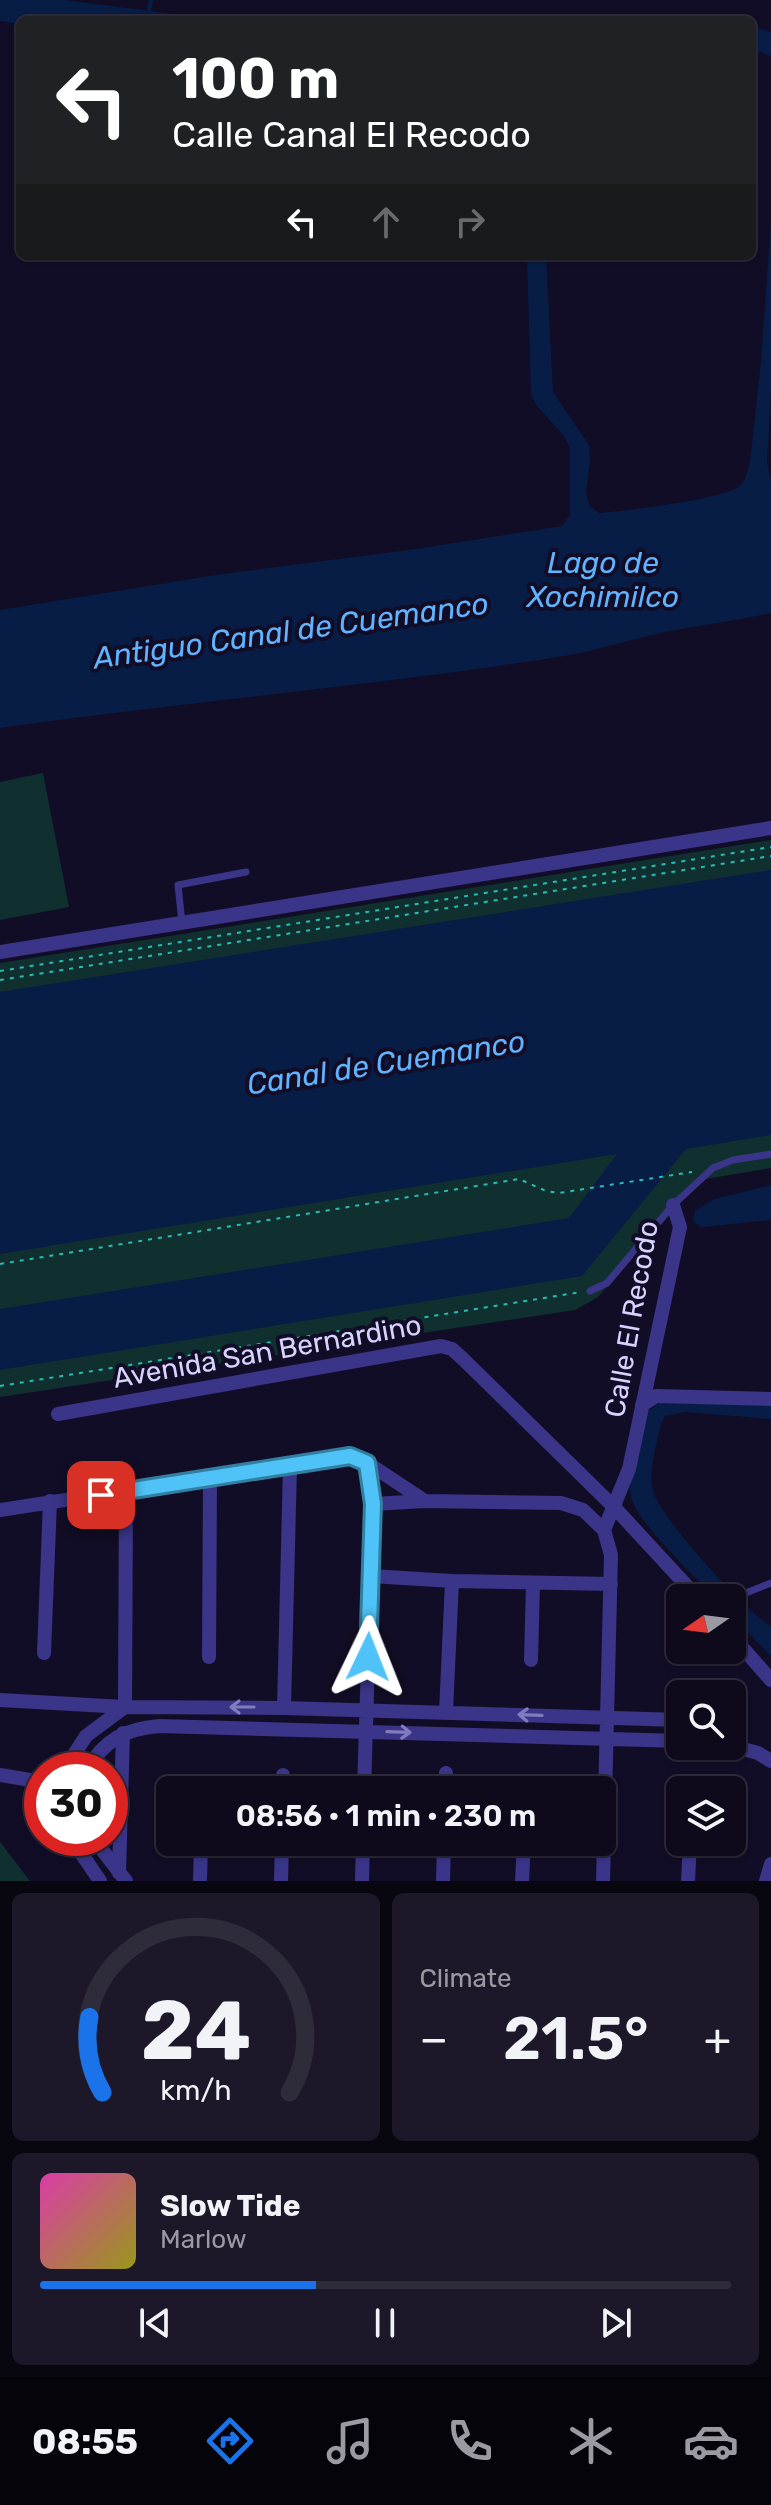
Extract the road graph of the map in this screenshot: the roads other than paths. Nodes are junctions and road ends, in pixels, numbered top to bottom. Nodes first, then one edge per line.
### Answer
1 (771, 828) edge
2 (246, 872) dead end
3 (182, 923) junction
4 (0, 952) edge
5 (771, 1154) edge
6 (673, 1205) junction
7 (590, 1291) road end
8 (771, 1399) edge
9 (642, 1405) junction
10 (58, 1414) dead end
11 (367, 1463) junction
12 (290, 1466) junction
13 (210, 1478) junction
14 (126, 1492) junction
15 (50, 1501) junction
16 (425, 1501) junction
17 (373, 1504) junction
18 (614, 1507) junction
19 (0, 1510) edge
20 (604, 1530) junction
21 (371, 1576) junction
22 (452, 1581) junction
23 (771, 1583) edge
24 (533, 1584) junction
25 (611, 1584) junction
26 (685, 1584) edge
27 (746, 1593) edge
28 (746, 1652) edge
29 (44, 1653) dead end
30 (209, 1657) dead end
31 (531, 1660) dead end
32 (771, 1680) edge
33 (0, 1700) edge
34 (125, 1707) junction
35 (284, 1708) junction
36 (366, 1711) junction
37 (446, 1712) junction
38 (607, 1718) junction
39 (666, 1720) edge
40 (365, 1730) junction
41 (123, 1733) junction
42 (607, 1739) junction
43 (666, 1741) edge
44 (746, 1750) edge
45 (76, 1752) edge
46 (99, 1752) edge
47 (771, 1761) edge
48 (446, 1773) dead end
49 (0, 1775) edge
50 (364, 1776) edge
51 (446, 1776) edge
52 (24, 1779) edge
53 (83, 1856) edge
54 (107, 1856) edge
55 (201, 1856) edge
56 (282, 1856) edge
57 (363, 1856) edge
58 (444, 1856) edge
59 (523, 1856) edge
60 (689, 1856) edge
61 (771, 1864) edge
62 (123, 1877) edge
63 (100, 1881) edge
64 (200, 1881) edge
65 (281, 1881) edge
66 (362, 1881) edge
67 (443, 1881) edge
68 (522, 1881) edge
69 (603, 1881) edge
70 (688, 1881) edge
71 (766, 1881) edge

1 - 3 street
2 - 3 lane
3 - 4 street
5 - 6 lane, Calle El Recodo
6 - 7 lane
6 - 9 street, Calle El Recodo
8 - 9 street
9 - 18 street, Calle El Recodo
10 - 18 street, Avenida San Bernardino
11 - 12 street
11 - 16 street
11 - 17 street
12 - 13 street
12 - 35 street
13 - 14 street
13 - 30 street
14 - 15 street
14 - 34 street
15 - 19 street
15 - 29 street
16 - 17 street
16 - 20 street
17 - 21 street
18 - 20 street, Calle El Recodo
18 - 26 street
20 - 25 street
21 - 22 street
21 - 36 street
22 - 24 street
22 - 37 street
23 - 27 lane
24 - 25 street
24 - 31 street
25 - 38 street
28 - 32 street
33 - 34 street
35 -> 34 street
34 - 45 street
35 - 36 street
36 - 37 street
36 - 40 street
38 -> 37 street
38 - 39 street
38 - 42 street
40 - 41 street
40 -> 42 street
40 - 50 street
41 - 46 street
41 - 62 street
42 - 43 street
42 - 69 street
44 - 47 street
48 - 51 street
49 - 52 street
53 - 63 street
54 - 62 street
55 - 64 street
56 - 65 street
57 - 66 street
58 - 67 street
59 - 68 street
60 - 70 street
61 - 71 street

